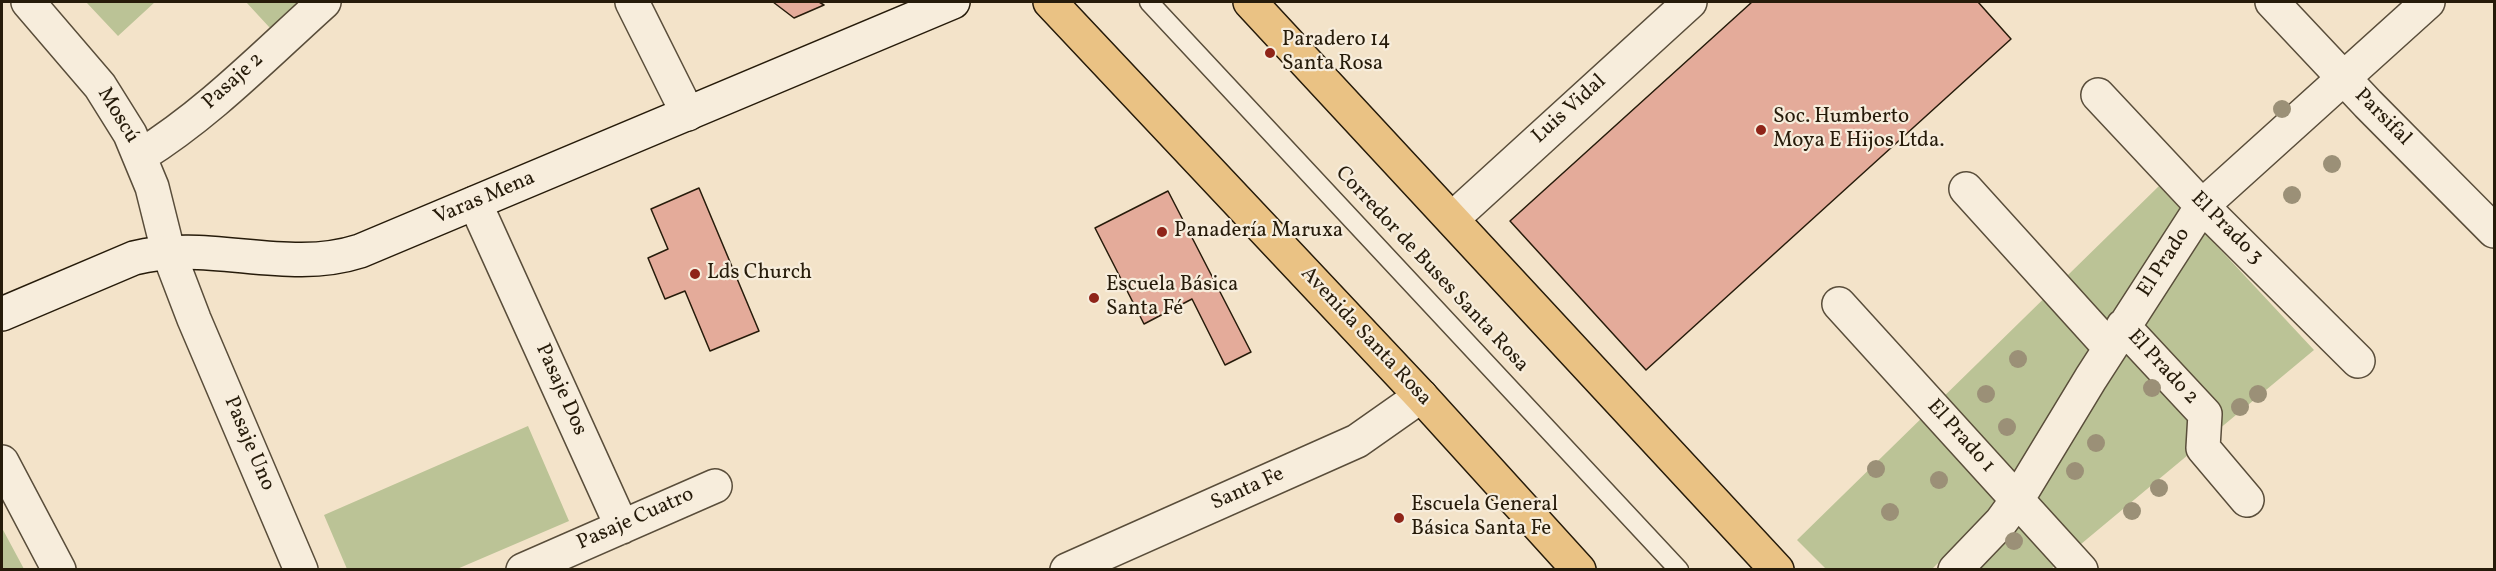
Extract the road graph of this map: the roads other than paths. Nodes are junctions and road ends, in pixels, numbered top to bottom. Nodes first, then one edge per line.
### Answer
1 (28, 2) edge
2 (324, 2) edge
3 (632, 2) edge
4 (953, 2) edge
5 (1050, 2) edge
6 (1149, 2) edge
7 (1250, 2) edge
8 (1690, 2) edge
9 (2272, 2) edge
10 (2428, 2) edge
11 (2344, 80) junction
12 (2098, 94) dead end
13 (688, 114) junction
14 (140, 156) junction
15 (1966, 189) dead end
16 (475, 203) junction
17 (2202, 206) junction
18 (1452, 219) junction
19 (2494, 231) edge
20 (168, 251) junction
21 (1839, 304) dead end
22 (2, 315) edge
23 (2116, 337) junction
24 (2358, 361) dead end
25 (1421, 396) junction
26 (2, 462) edge
27 (715, 486) dead end
28 (2017, 500) junction
29 (2247, 500) dead end
30 (622, 527) junction
31 (59, 570) edge
32 (302, 570) edge
33 (523, 570) edge
34 (1067, 570) edge
35 (1579, 570) edge
36 (1679, 570) edge
37 (1777, 570) edge
38 (1955, 570) edge
39 (2081, 570) edge

1 - 14 street, Moscú
2 - 14 street, Pasaje 2
3 - 13 street
4 - 13 street, Varas Mena
5 - 25 main road, Avenida Santa Rosa
6 - 36 lane, Corredor de Buses Santa Rosa
7 - 18 main road
8 - 18 street, Luis Vidal
9 - 11 street, Parsifal
10 - 11 street, El Prado
11 - 17 street, El Prado
11 - 19 street, Parsifal
12 - 17 street, El Prado 3
13 - 16 street, Varas Mena
14 - 20 street, Moscú
15 - 23 street, El Prado 2
16 - 20 street, Varas Mena
16 - 30 street, Pasaje Dos
17 - 23 street, El Prado
17 - 24 street, El Prado 3
18 - 37 main road
20 - 22 street, Varas Mena
20 - 32 street, Pasaje Uno
21 - 28 street, El Prado 1
23 - 28 street, El Prado
23 - 29 street, El Prado 2
25 - 34 street, Santa Fe
25 - 35 main road, Avenida Santa Rosa
26 - 31 street
27 - 30 street, Pasaje Cuatro
28 - 38 street, El Prado
28 - 39 street, El Prado 1
30 - 33 street, Pasaje Cuatro

